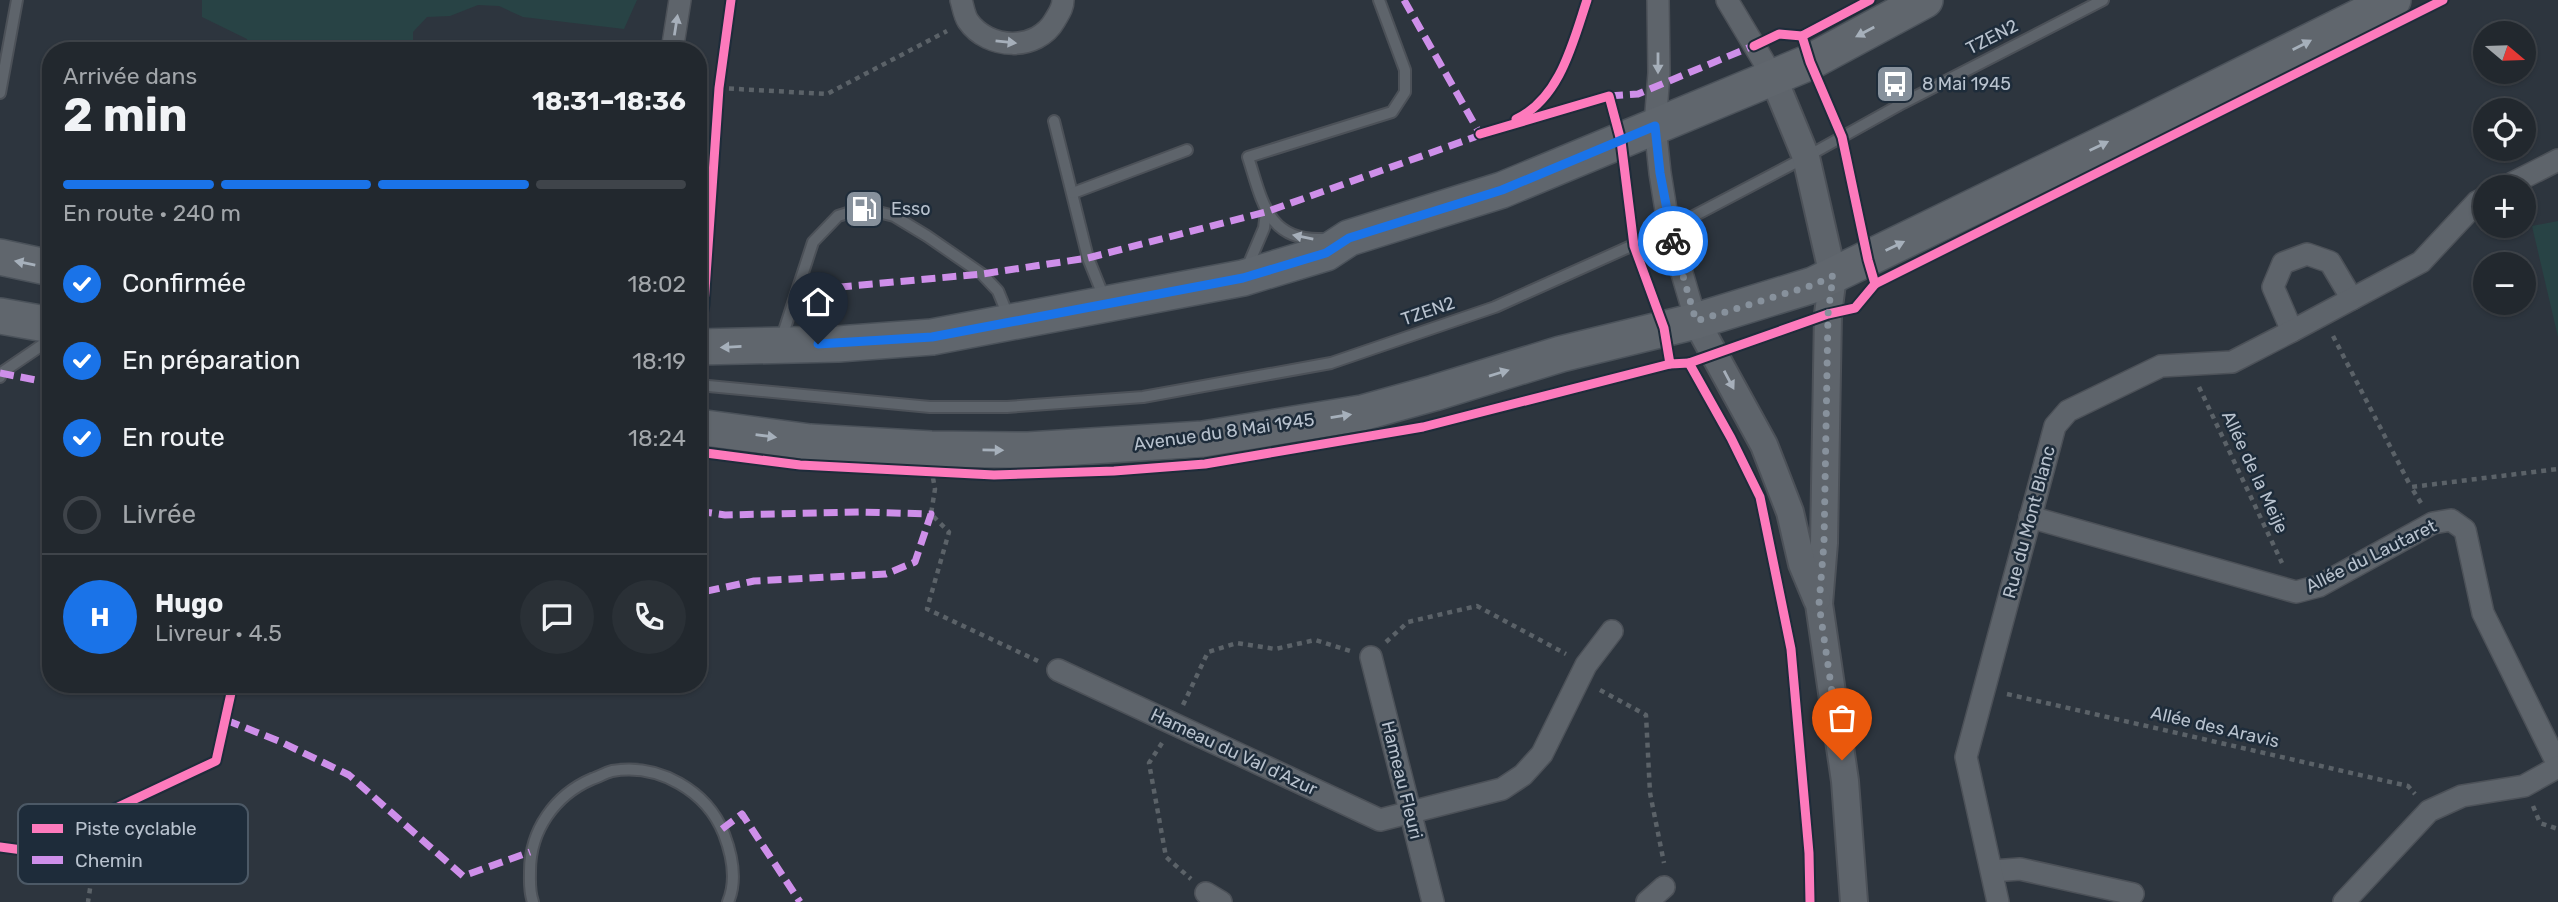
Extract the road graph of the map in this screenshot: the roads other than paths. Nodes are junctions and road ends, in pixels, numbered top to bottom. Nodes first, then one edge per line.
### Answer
1 (17, 0) edge
2 (680, 0) edge
3 (1063, 0) edge
4 (1379, 0) edge
5 (1658, 0) edge
6 (1727, 0) edge
7 (1925, 0) edge
8 (2103, 0) edge
9 (2393, 0) edge
10 (964, 10) edge
11 (673, 42) edge
12 (1773, 77) junction
13 (0, 93) edge
14 (1054, 121) dead end
15 (1655, 126) junction
16 (1187, 150) dead end
17 (1807, 158) junction
18 (2558, 160) edge
19 (2529, 175) edge
20 (1073, 193) junction
21 (2473, 206) edge
22 (1266, 212) junction
23 (1669, 229) junction
24 (1349, 238) junction
25 (0, 257) edge
26 (42, 266) edge
27 (1833, 276) junction
28 (1243, 278) junction
29 (2352, 299) junction
30 (1106, 303) junction
31 (0, 316) edge
32 (1010, 320) junction
33 (1696, 321) junction
34 (42, 323) edge
35 (2292, 331) junction
36 (779, 344) junction
37 (42, 346) edge
38 (707, 348) edge
39 (0, 377) edge
40 (707, 385) edge
41 (707, 429) edge
42 (2030, 517) junction
43 (1819, 604) junction
44 (1612, 631) dead end
45 (1371, 657) dead end
46 (1058, 670) road end
47 (2558, 766) edge
48 (1411, 812) junction
49 (1992, 871) junction
50 (1664, 887) dead end
51 (2133, 894) dead end
52 (533, 902) edge
53 (728, 902) edge
54 (1433, 902) edge
55 (1647, 902) edge
56 (1854, 902) edge
57 (1998, 902) edge
58 (2344, 902) edge

1 - 13 lane
11 -> 2 street
10 -> 3 street
4 - 22 lane
5 -> 15 street
6 - 12 street
7 -> 12 main road
8 - 17 lane, TZEN2
27 -> 9 main road, Avenue du 8 Mai 1945
12 - 15 main road
12 - 17 street
14 - 20 lane
15 - 23 street
15 - 24 main road
16 - 20 lane
17 - 23 lane, TZEN2
17 - 27 street
18 - 19 street
20 - 30 lane
21 - 29 street, Rue du Mont Blanc
24 -> 22 lane
22 - 28 lane
23 - 33 street
23 - 40 lane, TZEN2
24 - 28 main road
26 -> 25 main road
27 - 33 main road, Avenue du 8 Mai 1945
27 - 43 street
28 - 30 main road
29 - 35 street, Rue du Mont Blanc
29 - 35 street
30 - 32 main road
31 - 34 main road
32 - 36 main road
32 - 36 lane
41 -> 33 main road, Avenue du 8 Mai 1945
33 -> 43 street
35 - 42 street, Rue du Mont Blanc
36 -> 38 main road
37 - 39 lane
42 - 47 street, Allée du Lautaret
42 - 49 street, Rue du Mont Blanc
43 - 56 street
44 - 48 street, Hameau du Val d'Azur
45 - 48 street, Hameau Fleuri
46 - 48 street, Hameau du Val d'Azur
47 - 58 street
48 - 54 street, Hameau Fleuri
49 - 51 street
49 - 57 street, Rue du Mont Blanc
50 - 55 street
52 - 53 lane

